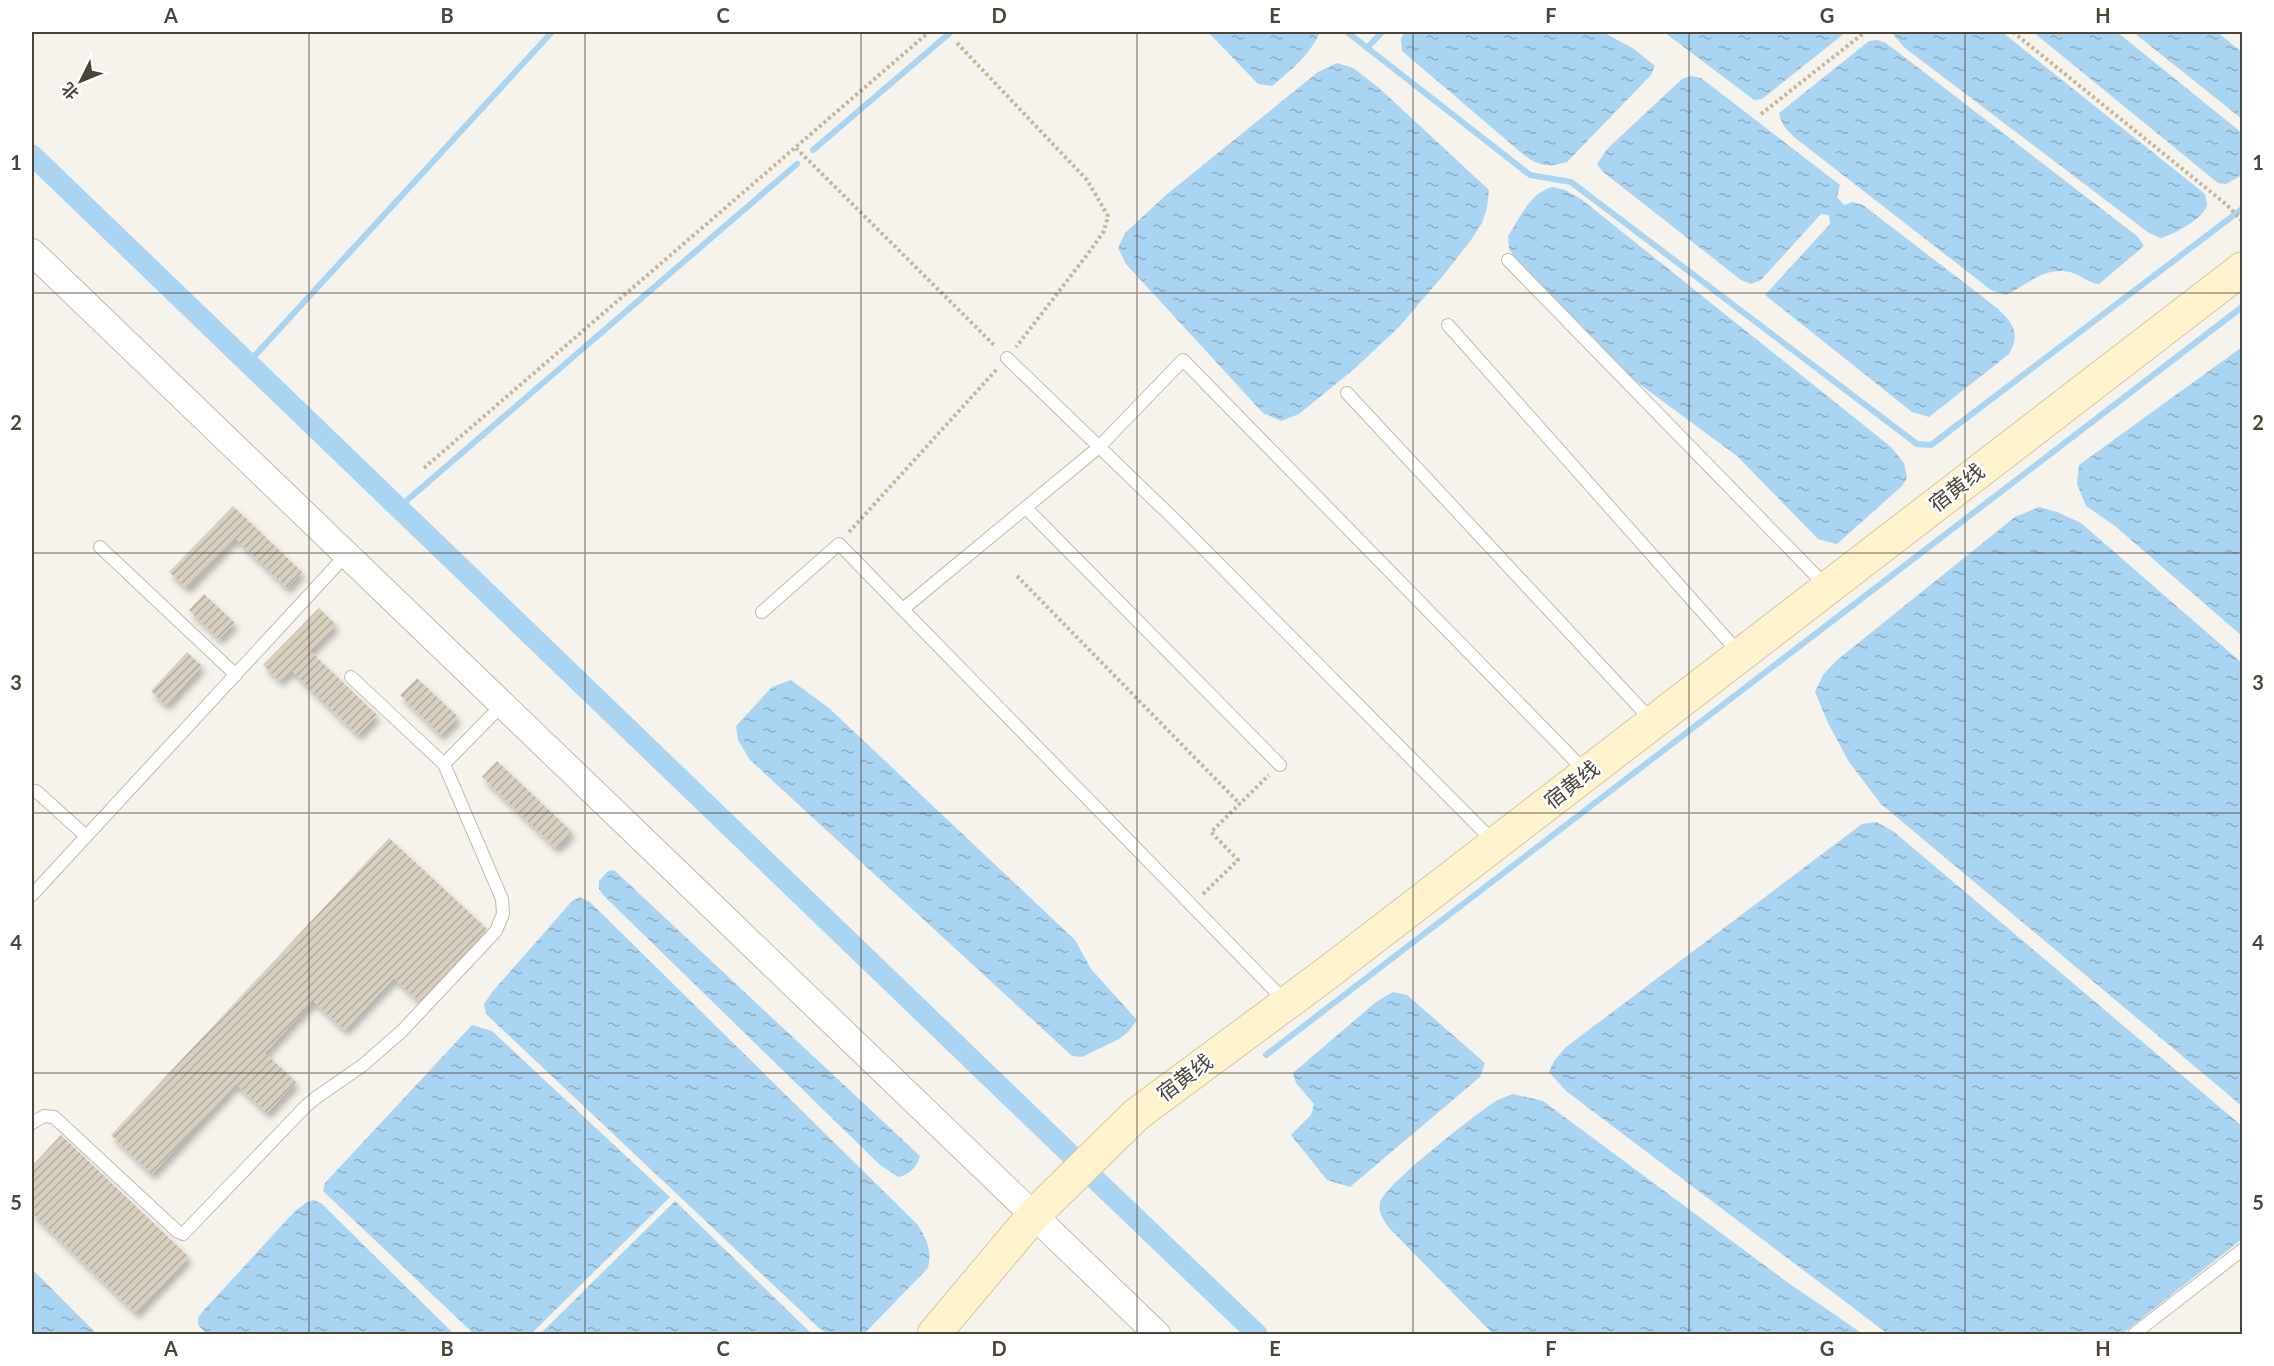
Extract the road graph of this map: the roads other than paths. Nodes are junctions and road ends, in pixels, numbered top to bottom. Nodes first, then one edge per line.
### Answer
1 (32, 252) edge
2 (1508, 260) dead end
3 (2242, 269) edge
4 (1448, 325) dead end
5 (1007, 358) road end
6 (1347, 393) dead end
7 (1099, 447) junction
8 (1026, 508) junction
9 (100, 547) dead end
10 (346, 555) junction
11 (1828, 588) junction
12 (903, 609) junction
13 (762, 612) dead end
14 (1741, 655) junction
15 (236, 675) junction
16 (351, 677) dead end
17 (502, 705) junction
18 (1653, 723) junction
19 (444, 764) junction
20 (1280, 765) road end
21 (1587, 773) junction
22 (36, 791) dead end
23 (86, 836) junction
24 (1495, 844) junction
25 (32, 895) edge
26 (1287, 1002) junction
27 (32, 1123) edge
28 (1033, 1216) junction
29 (2242, 1250) edge
30 (934, 1335) edge
31 (1157, 1335) edge
32 (2134, 1335) edge

1 - 10 street
2 - 11 lane
3 - 11 main road, 宿黄线
4 - 14 lane
5 - 7 lane
6 - 18 lane
7 - 8 lane
7 - 21 lane
7 - 24 lane
8 - 12 lane
8 - 20 lane
9 - 15 lane
10 - 15 lane
10 - 17 street
11 - 14 main road, 宿黄线
12 - 13 lane
12 - 26 lane
14 - 18 main road, 宿黄线
15 - 23 lane
16 - 19 lane
17 - 19 lane
17 - 28 street
18 - 21 main road, 宿黄线
19 - 27 lane
21 - 24 main road, 宿黄线
22 - 23 lane
23 - 25 lane
24 - 26 main road, 宿黄线
26 - 28 main road, 宿黄线
28 - 30 main road, 宿黄线
28 - 31 street
29 - 32 lane

